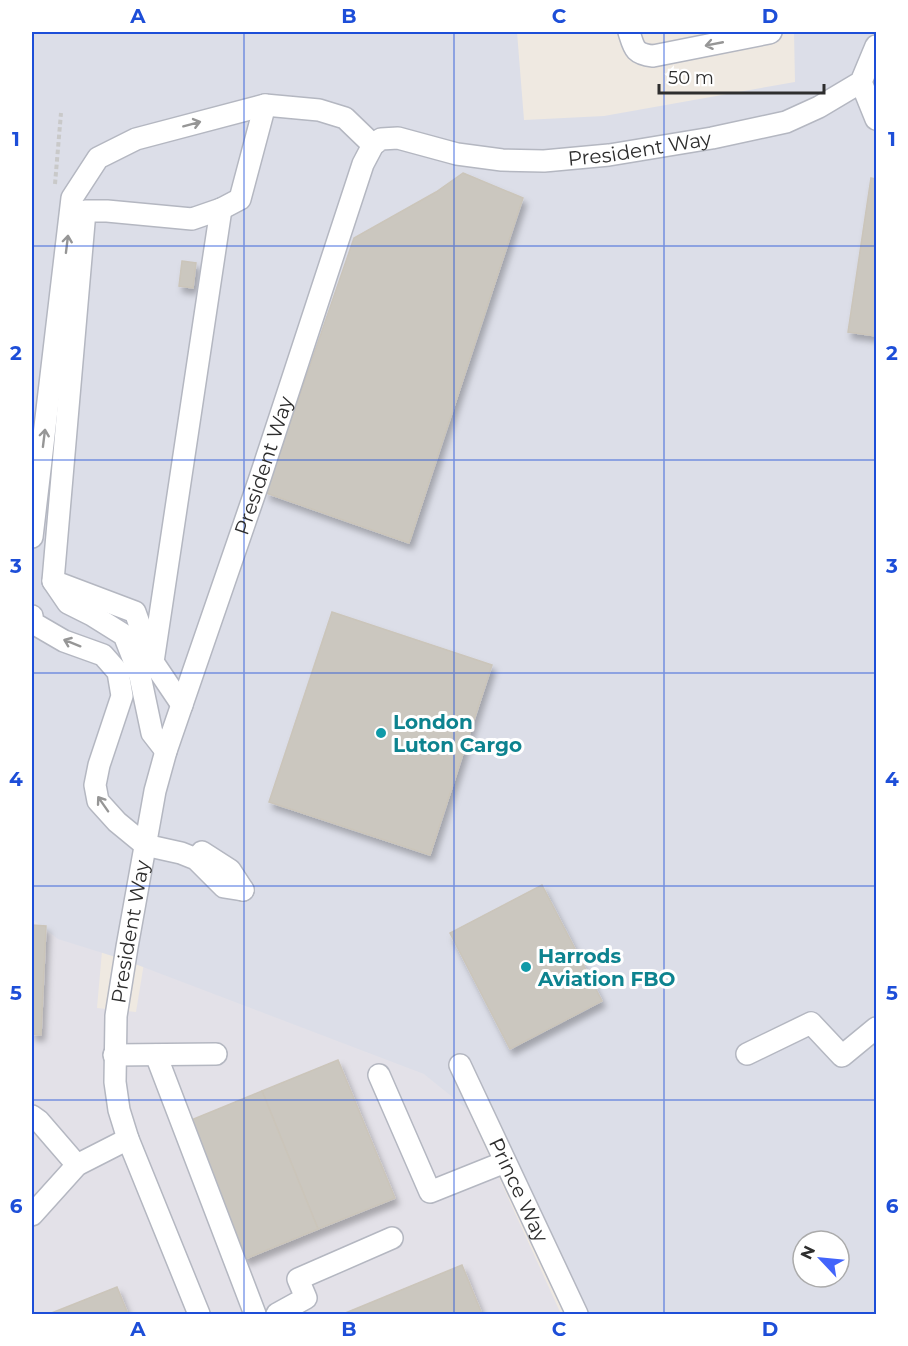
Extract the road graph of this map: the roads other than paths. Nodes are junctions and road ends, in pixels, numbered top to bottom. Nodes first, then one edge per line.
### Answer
1 (629, 32) edge
2 (771, 32) edge
3 (876, 46) edge
4 (869, 84) edge
5 (265, 105) junction
6 (876, 119) edge
7 (373, 145) junction
8 (220, 209) junction
9 (32, 537) edge
10 (53, 581) junction
11 (32, 616) edge
12 (153, 663) junction
13 (182, 705) junction
14 (166, 752) junction
15 (145, 844) junction
16 (876, 1028) edge
17 (216, 1054) dead end
18 (747, 1054) dead end
19 (114, 1055) junction
20 (156, 1055) junction
21 (460, 1065) dead end
22 (379, 1075) dead end
23 (32, 1116) edge
24 (128, 1138) junction
25 (505, 1162) junction
26 (77, 1165) junction
27 (32, 1215) edge
28 (392, 1238) dead end
29 (199, 1314) edge
30 (255, 1314) edge
31 (277, 1314) edge
32 (577, 1314) edge

2 -> 1 street
3 - 4 street
4 - 6 street
4 - 7 street, President Way
5 - 7 street
5 - 8 street
9 -> 5 street
7 - 13 street, President Way
8 - 10 street
8 - 12 street
10 - 12 street
10 - 14 street
15 -> 11 street
12 - 13 street
13 - 14 street, President Way
14 - 15 street, President Way
15 - 19 street, President Way
16 - 18 street
17 - 20 street
19 - 20 street
19 - 24 street, President Way
20 - 30 street
21 - 25 street, Prince Way
22 - 25 street
23 - 26 street
24 - 26 street
24 - 29 street, President Way
25 - 32 street, Prince Way
26 - 27 street
28 - 31 street

